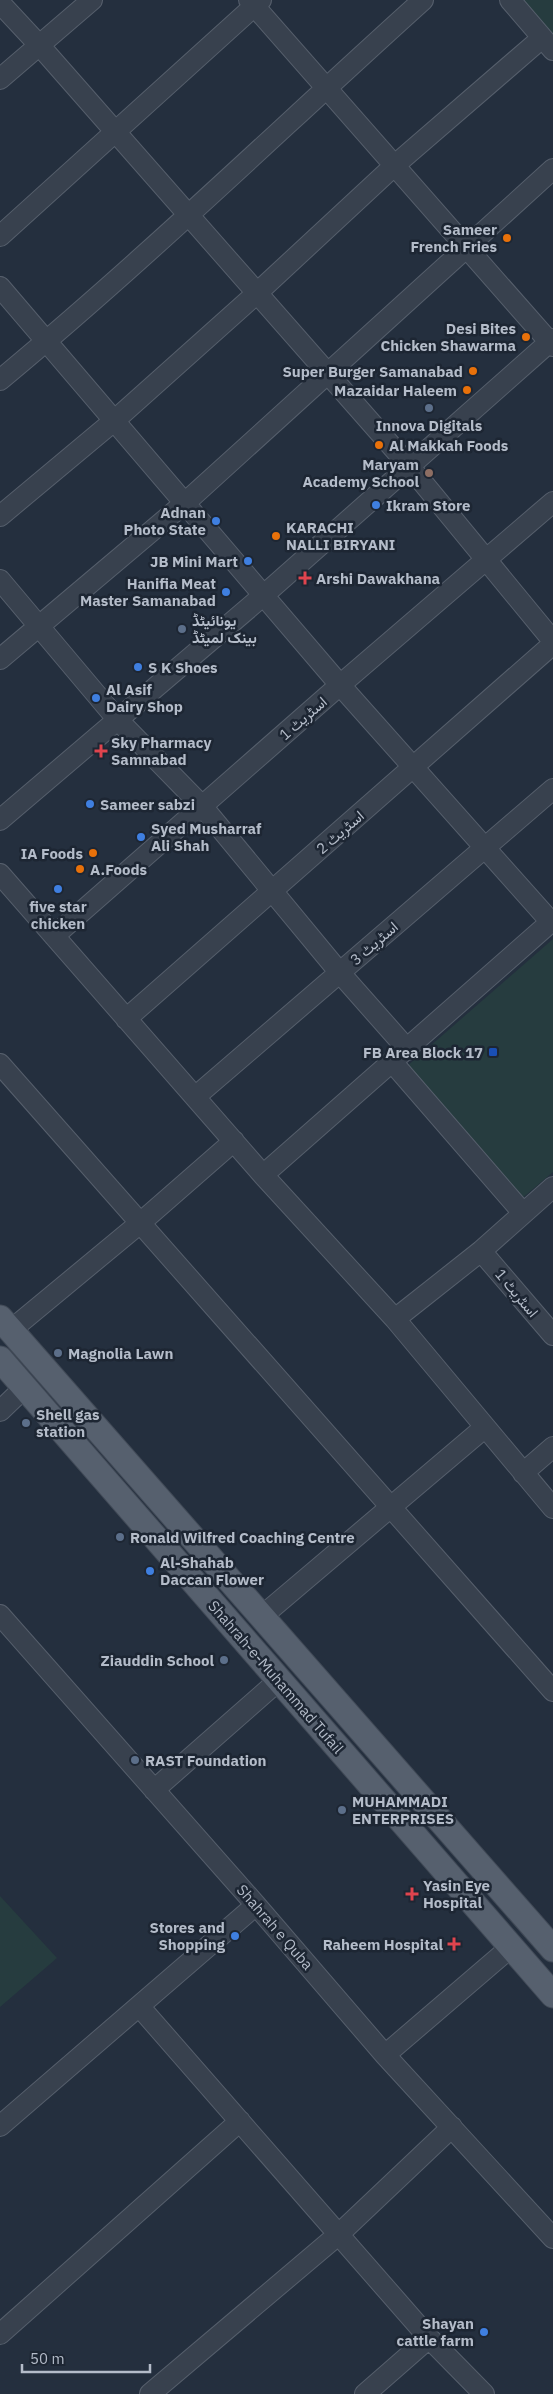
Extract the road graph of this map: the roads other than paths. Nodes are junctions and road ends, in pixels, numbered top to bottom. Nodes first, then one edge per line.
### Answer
1 (92, 0) edge
2 (423, 0) edge
3 (510, 0) edge
4 (255, 2) edge
5 (0, 3) edge
6 (548, 44) edge
7 (40, 46) junction
8 (0, 79) edge
9 (326, 88) junction
10 (116, 132) junction
11 (394, 165) junction
12 (553, 169) edge
13 (188, 216) junction
14 (0, 236) edge
15 (466, 247) junction
16 (0, 287) edge
17 (256, 294) junction
18 (48, 341) junction
19 (552, 342) edge
20 (327, 374) junction
21 (0, 380) edge
22 (115, 420) junction
23 (410, 467) junction
24 (186, 502) junction
25 (553, 502) edge
26 (0, 516) edge
27 (485, 560) junction
28 (0, 580) edge
29 (265, 594) junction
30 (39, 627) junction
31 (553, 642) edge
32 (0, 658) edge
33 (340, 685) junction
34 (117, 719) junction
35 (414, 767) junction
36 (553, 789) edge
37 (202, 806) junction
38 (0, 820) edge
39 (486, 847) junction
40 (0, 874) edge
41 (272, 891) junction
42 (552, 921) edge
43 (54, 936) junction
44 (340, 973) junction
45 (126, 1019) junction
46 (400, 1057) junction
47 (0, 1064) edge
48 (195, 1097) junction
49 (234, 1141) junction
50 (263, 1175) junction
51 (553, 1187) edge
52 (522, 1213) junction
53 (139, 1224) junction
54 (480, 1250) junction
55 (395, 1320) junction
56 (5, 1324) edge
57 (553, 1336) edge
58 (0, 1359) edge
59 (25, 1387) junction
60 (0, 1411) edge
61 (484, 1428) junction
62 (553, 1447) edge
63 (523, 1473) junction
64 (391, 1505) junction
65 (553, 1508) edge
66 (0, 1615) edge
67 (261, 1617) junction
68 (278, 1681) junction
69 (553, 1691) edge
70 (154, 1790) junction
71 (256, 1905) junction
72 (512, 1946) junction
73 (553, 1949) edge
74 (553, 1995) edge
75 (139, 2006) junction
76 (385, 2055) junction
77 (240, 2121) junction
78 (0, 2126) edge
79 (452, 2127) junction
80 (339, 2234) junction
81 (553, 2238) edge
82 (0, 2334) edge
83 (429, 2338) junction
84 (150, 2394) edge
85 (365, 2394) edge
86 (484, 2394) edge

1 - 7 street
2 - 9 street
3 - 6 street
4 - 9 street
4 - 10 street
5 - 7 street
6 - 11 street
7 - 8 street
7 - 10 street
9 - 11 street
9 - 13 street
10 - 13 street
10 - 14 street
11 - 15 street
11 - 17 street
12 - 15 street
13 - 17 street
13 - 18 street
15 - 19 street
15 - 20 street
16 - 18 street
17 - 20 street
17 - 22 street
18 - 21 street
18 - 22 street
19 - 23 street
20 - 23 street
20 - 24 street
22 - 24 street
22 - 26 street
23 - 27 street
23 - 29 street
24 - 29 street
24 - 30 street
25 - 27 street, اسٹریٹ 1
27 - 31 street
27 - 33 street, اسٹریٹ 1
28 - 30 street
29 - 33 street
29 - 34 street
30 - 32 street
30 - 34 street
31 - 35 street, اسٹریٹ 2
33 - 35 street
33 - 37 street, اسٹریٹ 1
34 - 37 street
34 - 38 street
35 - 39 street
35 - 41 street, اسٹریٹ 2
36 - 39 street, اسٹریٹ 3
37 - 41 street
37 - 43 street, اسٹریٹ 1
39 - 42 street
39 - 44 street, اسٹریٹ 3
40 - 43 street
41 - 44 street
41 - 45 street, اسٹریٹ 2
42 - 46 street
43 - 45 street
44 - 46 street
44 - 48 street, اسٹریٹ 3
45 - 48 street
46 - 50 street
46 - 52 street
47 - 53 street
48 - 49 street
49 - 50 street
49 - 53 street
50 - 55 street
51 - 52 street
52 - 54 street
53 - 56 street
53 - 64 street
54 - 55 street
54 - 57 street, اسٹریٹ 1
55 - 61 street
56 - 67 main road, Shahrah-e-Muhammad Tufail
58 - 59 main road, Shahrah-e-Muhammad Tufail
59 - 60 street
59 - 68 main road, Shahrah-e-Muhammad Tufail
61 - 63 street
61 - 64 street
62 - 63 street
63 - 65 street
64 - 67 street
64 - 69 street
66 - 70 street, Shahrah e Quba
67 - 73 main road, Shahrah-e-Muhammad Tufail
68 - 70 street
68 - 72 main road, Shahrah-e-Muhammad Tufail
70 - 71 street, Shahrah e Quba
71 - 75 street
71 - 76 street, Shahrah e Quba
72 - 74 main road, Shahrah-e-Muhammad Tufail
72 - 76 street
75 - 77 street
75 - 78 street
76 - 79 street, Shahrah e Quba
77 - 80 street
77 - 82 street
79 - 80 street
79 - 81 street, Shahrah e Quba
80 - 83 street
80 - 84 street
83 - 85 street
83 - 86 street

